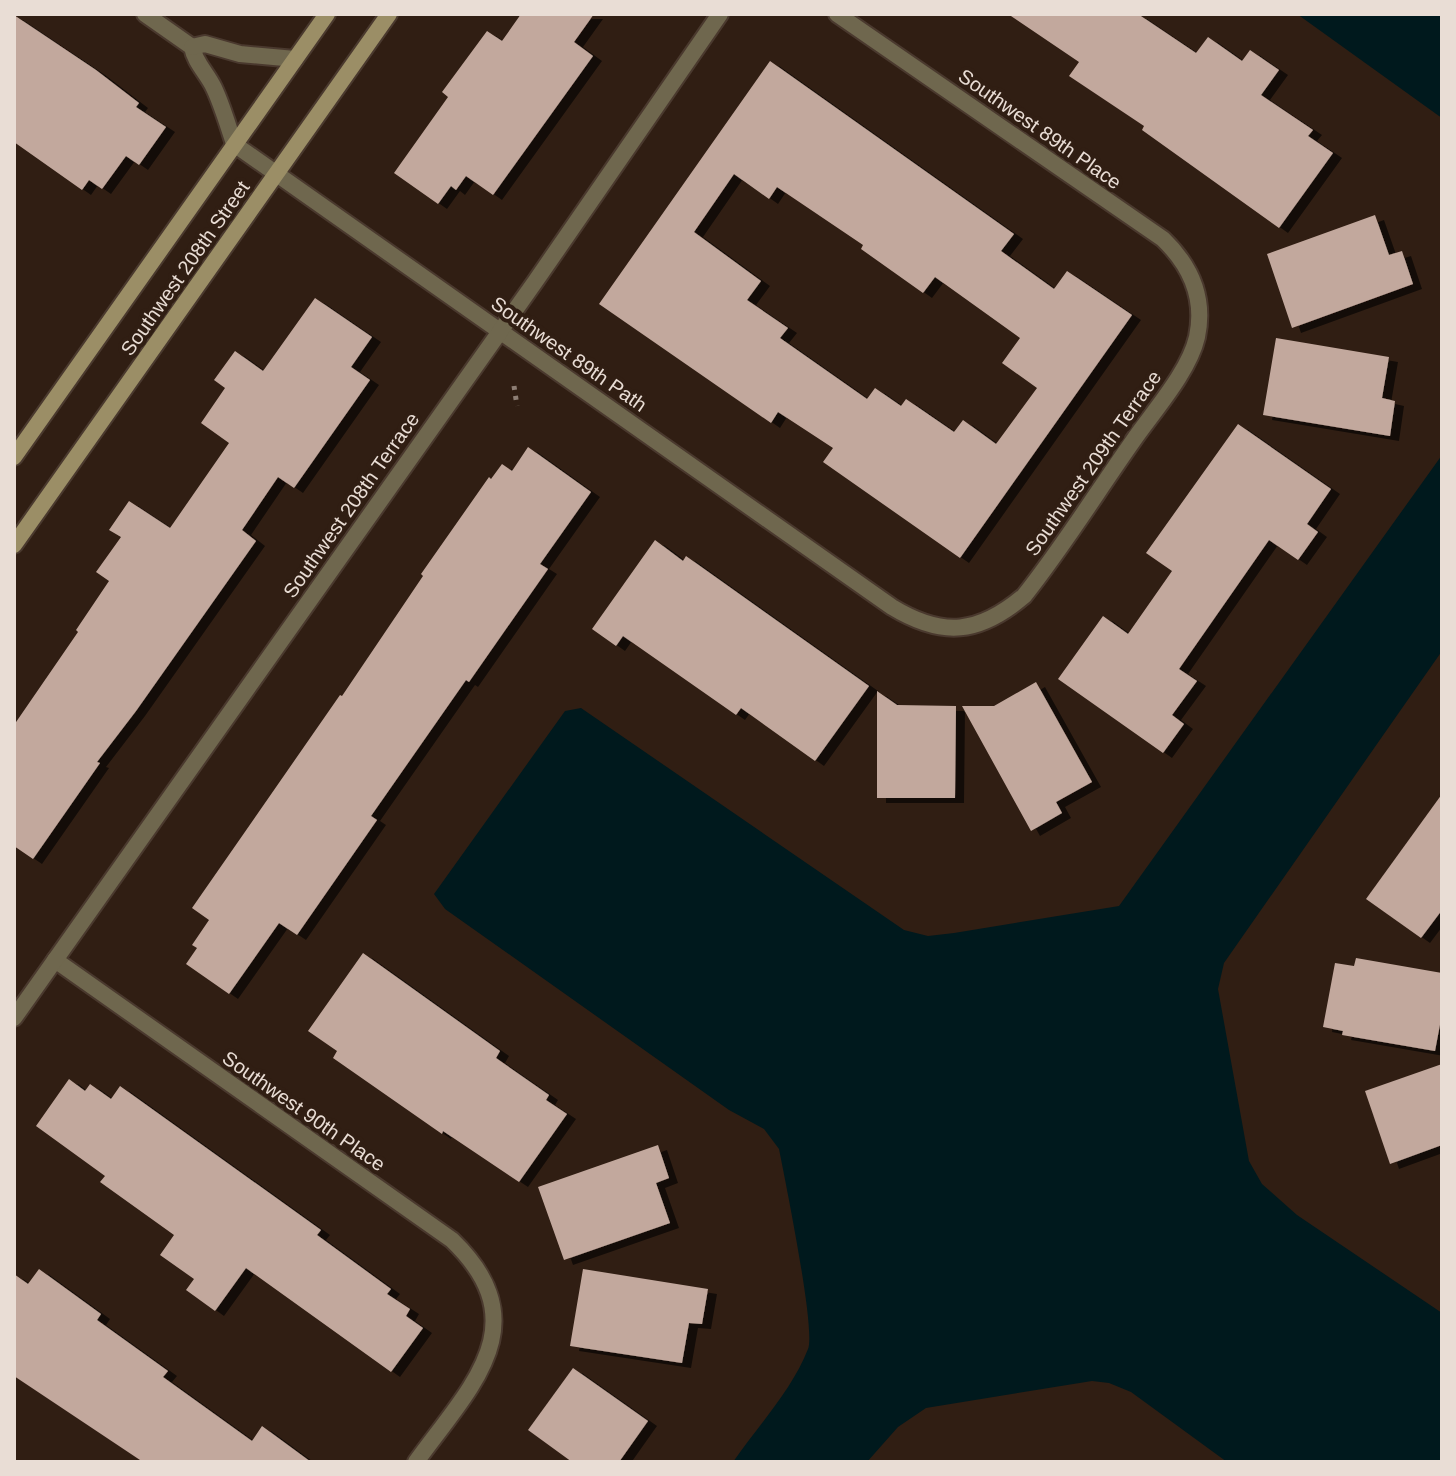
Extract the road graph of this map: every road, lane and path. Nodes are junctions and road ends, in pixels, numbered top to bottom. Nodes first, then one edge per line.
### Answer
1 (145, 14) edge
2 (327, 14) edge
3 (389, 14) edge
4 (720, 14) edge
5 (837, 14) edge
6 (192, 47) junction
7 (295, 59) junction
8 (234, 144) junction
9 (277, 173) junction
10 (1198, 298) joint
11 (500, 330) junction
12 (514, 386) dead end
13 (517, 406) dead end
14 (14, 457) edge
15 (14, 545) edge
16 (979, 625) joint
17 (55, 960) junction
18 (14, 1018) edge
19 (416, 1462) edge

1 - 6 street
2 - 7 street, Southwest 208th Street
3 - 9 street, Southwest 208th Street
4 - 11 street, Southwest 208th Terrace
5 - 10 street, Southwest 89th Place
6 - 7 street
6 - 8 street
7 - 8 street, Southwest 208th Street
8 - 9 street, Southwest 89th Path
8 - 14 street, Southwest 208th Street
9 - 11 street, Southwest 89th Path
9 - 15 street, Southwest 208th Street
10 - 16 street, Southwest 209th Terrace
11 - 16 street, Southwest 89th Path
11 - 17 street, Southwest 208th Terrace
12 - 13 path
17 - 18 street, Southwest 208th Terrace
17 - 19 street, Southwest 90th Place

